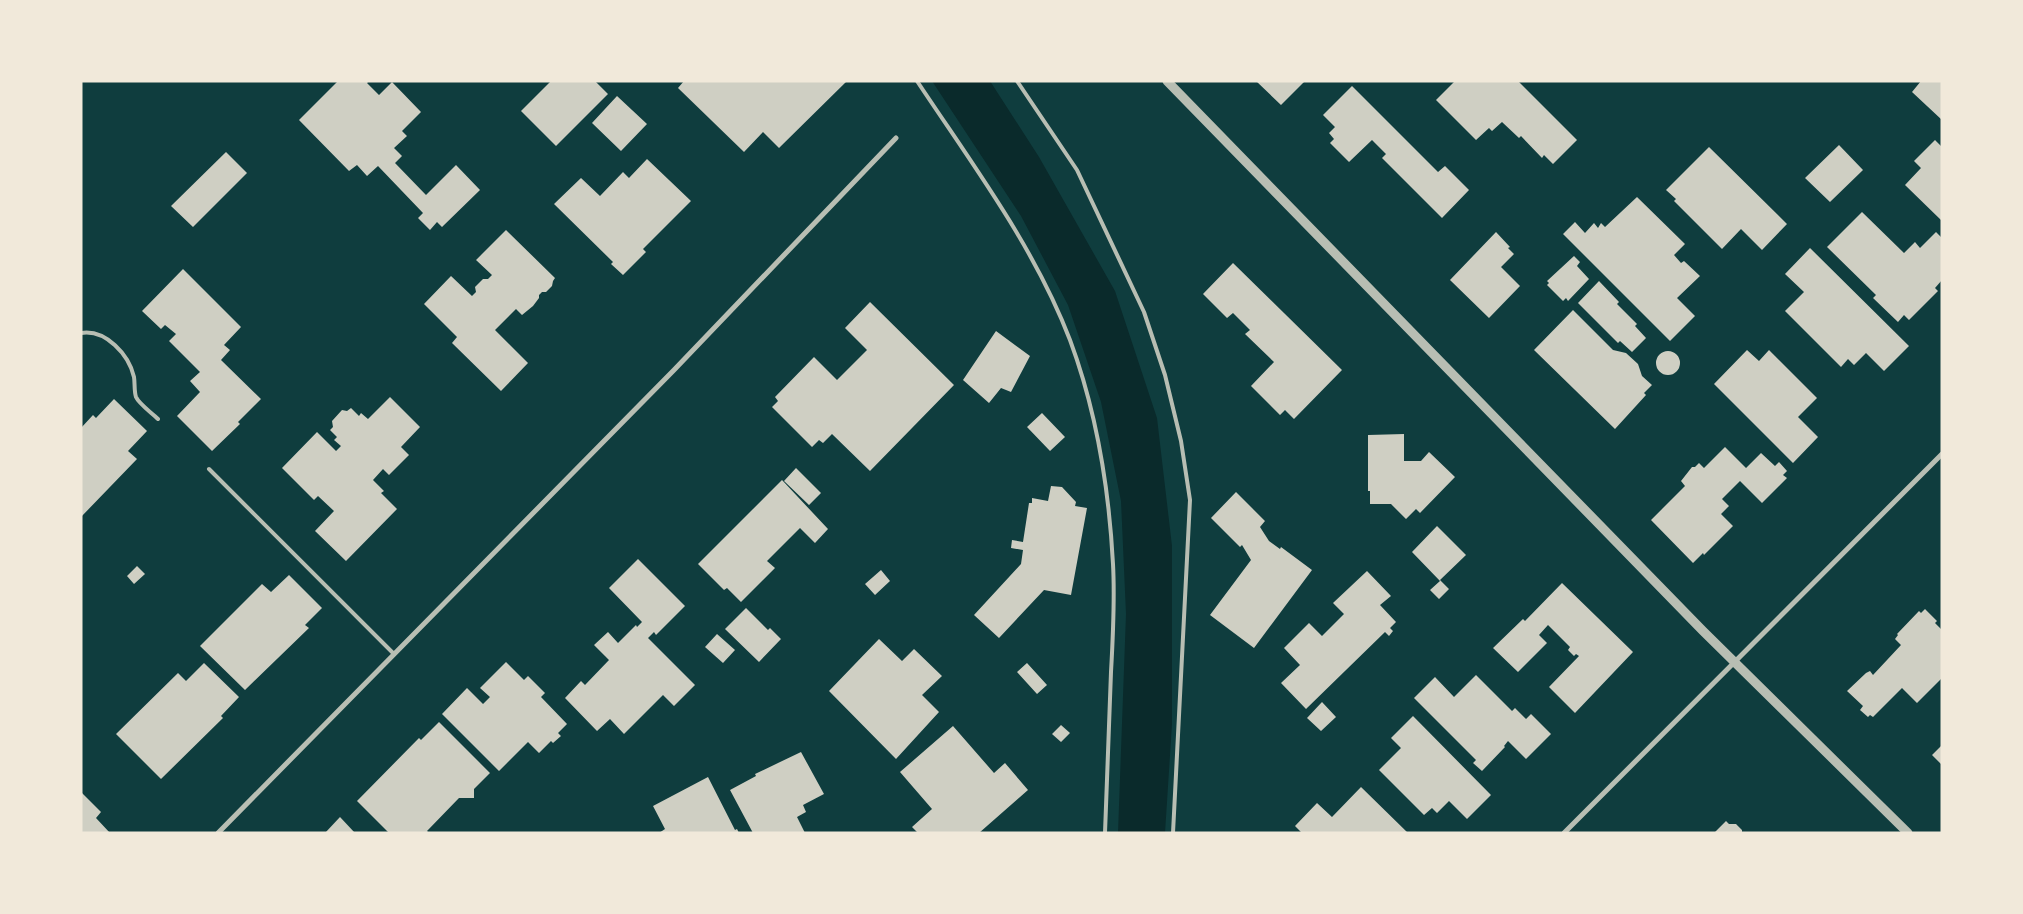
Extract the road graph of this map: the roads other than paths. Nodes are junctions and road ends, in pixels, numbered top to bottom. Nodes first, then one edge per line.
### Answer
1 (917, 81) edge
2 (1017, 81) edge
3 (1167, 81) edge
4 (896, 138) dead end
5 (81, 333) edge
6 (158, 419) dead end
7 (1942, 454) edge
8 (209, 469) dead end
9 (394, 654) junction
10 (1734, 662) junction
11 (218, 833) edge
12 (1105, 833) edge
13 (1173, 833) edge
14 (1564, 833) edge
15 (1908, 833) edge

1 - 12 lane
2 - 13 lane
3 - 10 street
4 - 9 street
5 - 6 lane
7 - 10 street
8 - 9 lane
9 - 11 street
10 - 14 street
10 - 15 street

